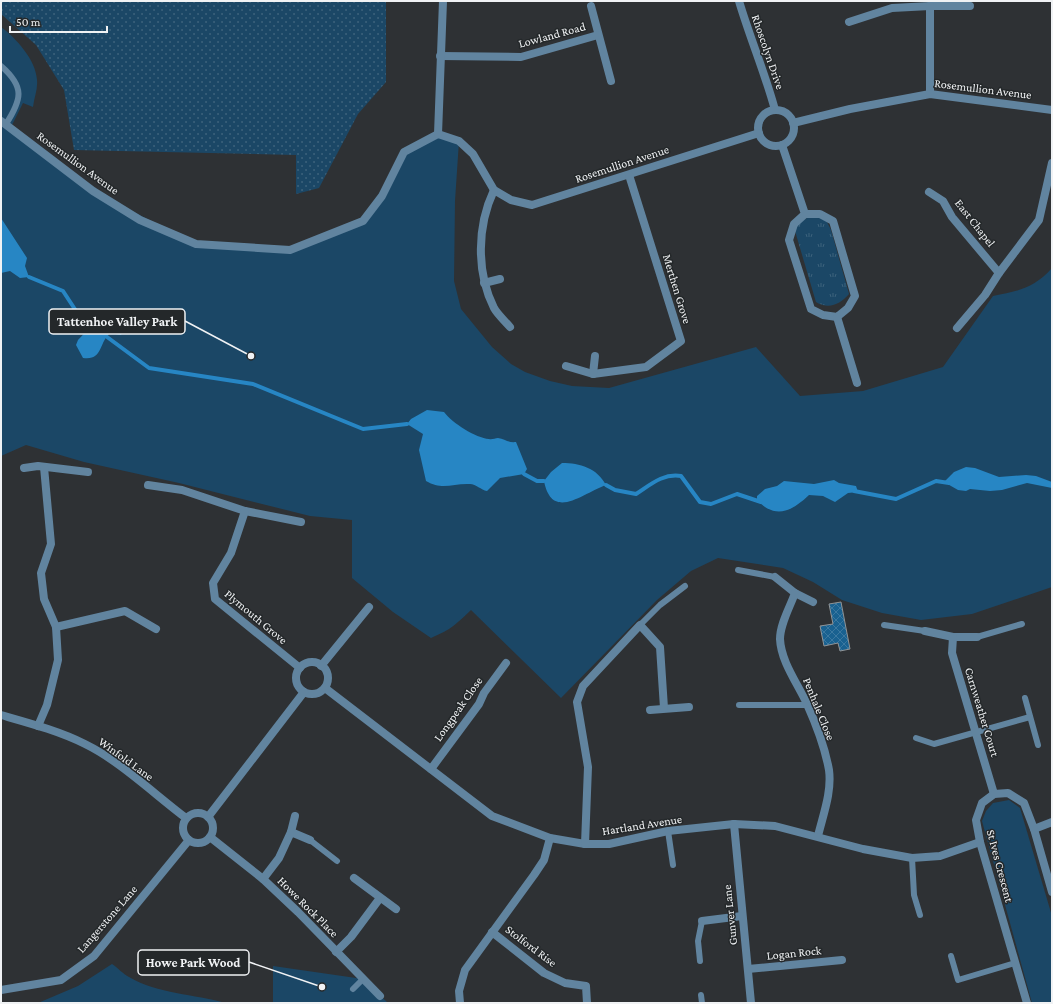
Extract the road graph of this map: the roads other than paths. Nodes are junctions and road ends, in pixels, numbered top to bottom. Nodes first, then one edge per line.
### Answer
1 (443, 1) edge
2 (739, 1) edge
3 (591, 6) dead end
4 (930, 6) junction
5 (970, 6) dead end
6 (849, 22) dead end
7 (598, 35) junction
8 (440, 56) junction
9 (1, 66) edge
10 (611, 81) dead end
11 (930, 94) junction
12 (775, 110) junction
13 (1052, 110) edge
14 (4, 122) edge
15 (794, 123) junction
16 (759, 133) junction
17 (438, 134) junction
18 (782, 145) junction
19 (1052, 163) edge
20 (629, 175) junction
21 (494, 190) junction
22 (929, 192) dead end
23 (805, 214) junction
24 (999, 273) junction
25 (500, 279) dead end
26 (484, 283) junction
27 (837, 317) junction
28 (510, 327) dead end
29 (957, 328) dead end
30 (595, 356) dead end
31 (566, 366) dead end
32 (593, 374) junction
33 (857, 383) dead end
34 (24, 468) dead end
35 (44, 468) junction
36 (88, 472) dead end
37 (148, 485) dead end
38 (245, 511) junction
39 (301, 522) dead end
40 (738, 570) dead end
41 (775, 577) joint
42 (685, 586) dead end
43 (795, 593) junction
44 (813, 602) dead end
45 (369, 607) dead end
46 (1022, 624) dead end
47 (640, 625) junction
48 (884, 625) dead end
49 (56, 627) junction
50 (156, 629) dead end
51 (925, 631) joint
52 (977, 637) joint
53 (953, 638) junction
54 (506, 663) dead end
55 (321, 666) junction
56 (300, 668) junction
57 (325, 688) junction
58 (304, 692) junction
59 (1026, 698) dead end
60 (739, 705) dead end
61 (807, 705) junction
62 (689, 707) dead end
63 (664, 708) junction
64 (650, 710) dead end
65 (1, 715) edge
66 (1030, 717) junction
67 (38, 726) junction
68 (976, 733) junction
69 (916, 738) dead end
70 (1038, 745) dead end
71 (431, 769) junction
72 (994, 794) junction
73 (295, 816) dead end
74 (208, 817) junction
75 (186, 818) junction
76 (1052, 822) edge
77 (734, 824) junction
78 (1034, 829) junction
79 (668, 831) junction
80 (291, 832) junction
81 (818, 836) junction
82 (210, 837) junction
83 (550, 838) junction
84 (189, 840) junction
85 (310, 840) joint
86 (980, 842) junction
87 (585, 844) junction
88 (912, 858) junction
89 (337, 861) dead end
90 (673, 865) dead end
91 (354, 878) dead end
92 (262, 879) junction
93 (1052, 892) edge
94 (380, 898) junction
95 (396, 909) dead end
96 (920, 915) dead end
97 (742, 916) junction
98 (702, 921) joint
99 (492, 932) junction
100 (336, 952) junction
101 (951, 956) dead end
102 (842, 960) dead end
103 (700, 961) dead end
104 (1015, 963) junction
105 (748, 969) junction
106 (363, 979) junction
107 (353, 989) dead end
108 (1, 990) edge
109 (702, 994) dead end
110 (380, 996) dead end
111 (460, 1003) edge
112 (587, 1003) edge
113 (702, 1003) edge
114 (751, 1003) edge
115 (1026, 1003) edge

1 - 8 street
2 - 12 street, Rhoscolyn Drive
3 - 7 street
4 - 5 street
4 - 6 street
4 - 11 street
7 - 8 street, Lowland Road
7 - 10 street
8 - 17 street
9 - 14 lane
11 - 13 street, Rosemullion Avenue
11 - 15 street, Rosemullion Avenue
12 - 15 street
12 - 16 street
14 - 17 street, Rosemullion Avenue
15 - 18 street
16 - 18 street
16 - 20 street, Rosemullion Avenue
17 - 21 street, Rosemullion Avenue
18 - 23 street
19 - 24 street
20 - 21 street, Rosemullion Avenue
20 - 32 street, Merthen Grove
21 - 26 street
22 - 24 street, East Chapel
23 - 27 street
23 - 27 street
24 - 29 street
25 - 26 street
26 - 28 street
27 - 33 street
30 - 32 street
31 - 32 street, Merthen Grove
34 - 35 street
35 - 36 street
35 - 49 street
37 - 38 street
38 - 39 street
38 - 56 street, Plymouth Grove
40 - 41 lane
41 - 43 street
42 - 47 lane
43 - 44 street
43 - 61 street, Penhale Close
45 - 55 street
46 - 52 lane
47 - 63 street
47 - 87 street
48 - 51 lane
49 - 50 street
49 - 67 street
51 - 53 street
52 - 53 street
53 - 68 street, Carnweather Court
54 - 71 street, Longpeak Close
55 - 56 street
55 - 57 street
56 - 58 street
57 - 58 street
57 - 71 street, Hartland Avenue
58 - 74 street
59 - 66 lane
60 - 61 lane
61 - 81 street, Penhale Close
62 - 63 street
63 - 64 street
65 - 67 street, Winfold Lane
66 - 68 lane
66 - 70 lane
67 - 75 street, Winfold Lane
68 - 69 lane
68 - 72 street, Carnweather Court
71 - 83 street, Hartland Avenue
72 - 78 street
72 - 86 street, St Ives Crescent
73 - 80 street, Howe Rock Place
74 - 75 street
74 - 82 street
75 - 84 street
76 - 78 street
77 - 79 street, Hartland Avenue
77 - 81 street, Hartland Avenue
77 - 97 street, Gunver Lane
78 - 93 street
79 - 87 street, Hartland Avenue
79 - 90 lane
80 - 85 street
80 - 92 street, Howe Rock Place
81 - 88 street, Hartland Avenue
82 - 84 street
82 - 92 street, Howe Rock Place
83 - 87 street, Hartland Avenue
83 - 99 street
84 - 108 street, Langerstone Lane
85 - 89 lane
86 - 88 street, Hartland Avenue
86 - 104 street, St Ives Crescent
88 - 96 lane
91 - 94 street
92 - 100 street, Howe Rock Place
94 - 95 street
94 - 100 street, Howe Rock Place
97 - 98 street
97 - 105 street, Gunver Lane
98 - 103 lane
99 - 111 street
99 - 112 street, Stolford Rise
100 - 106 street, Howe Rock Place
101 - 104 lane
102 - 105 street, Logan Rock
104 - 115 street, St Ives Crescent
105 - 114 street, Gunver Lane
106 - 107 lane
106 - 110 street, Howe Rock Place
109 - 113 lane

